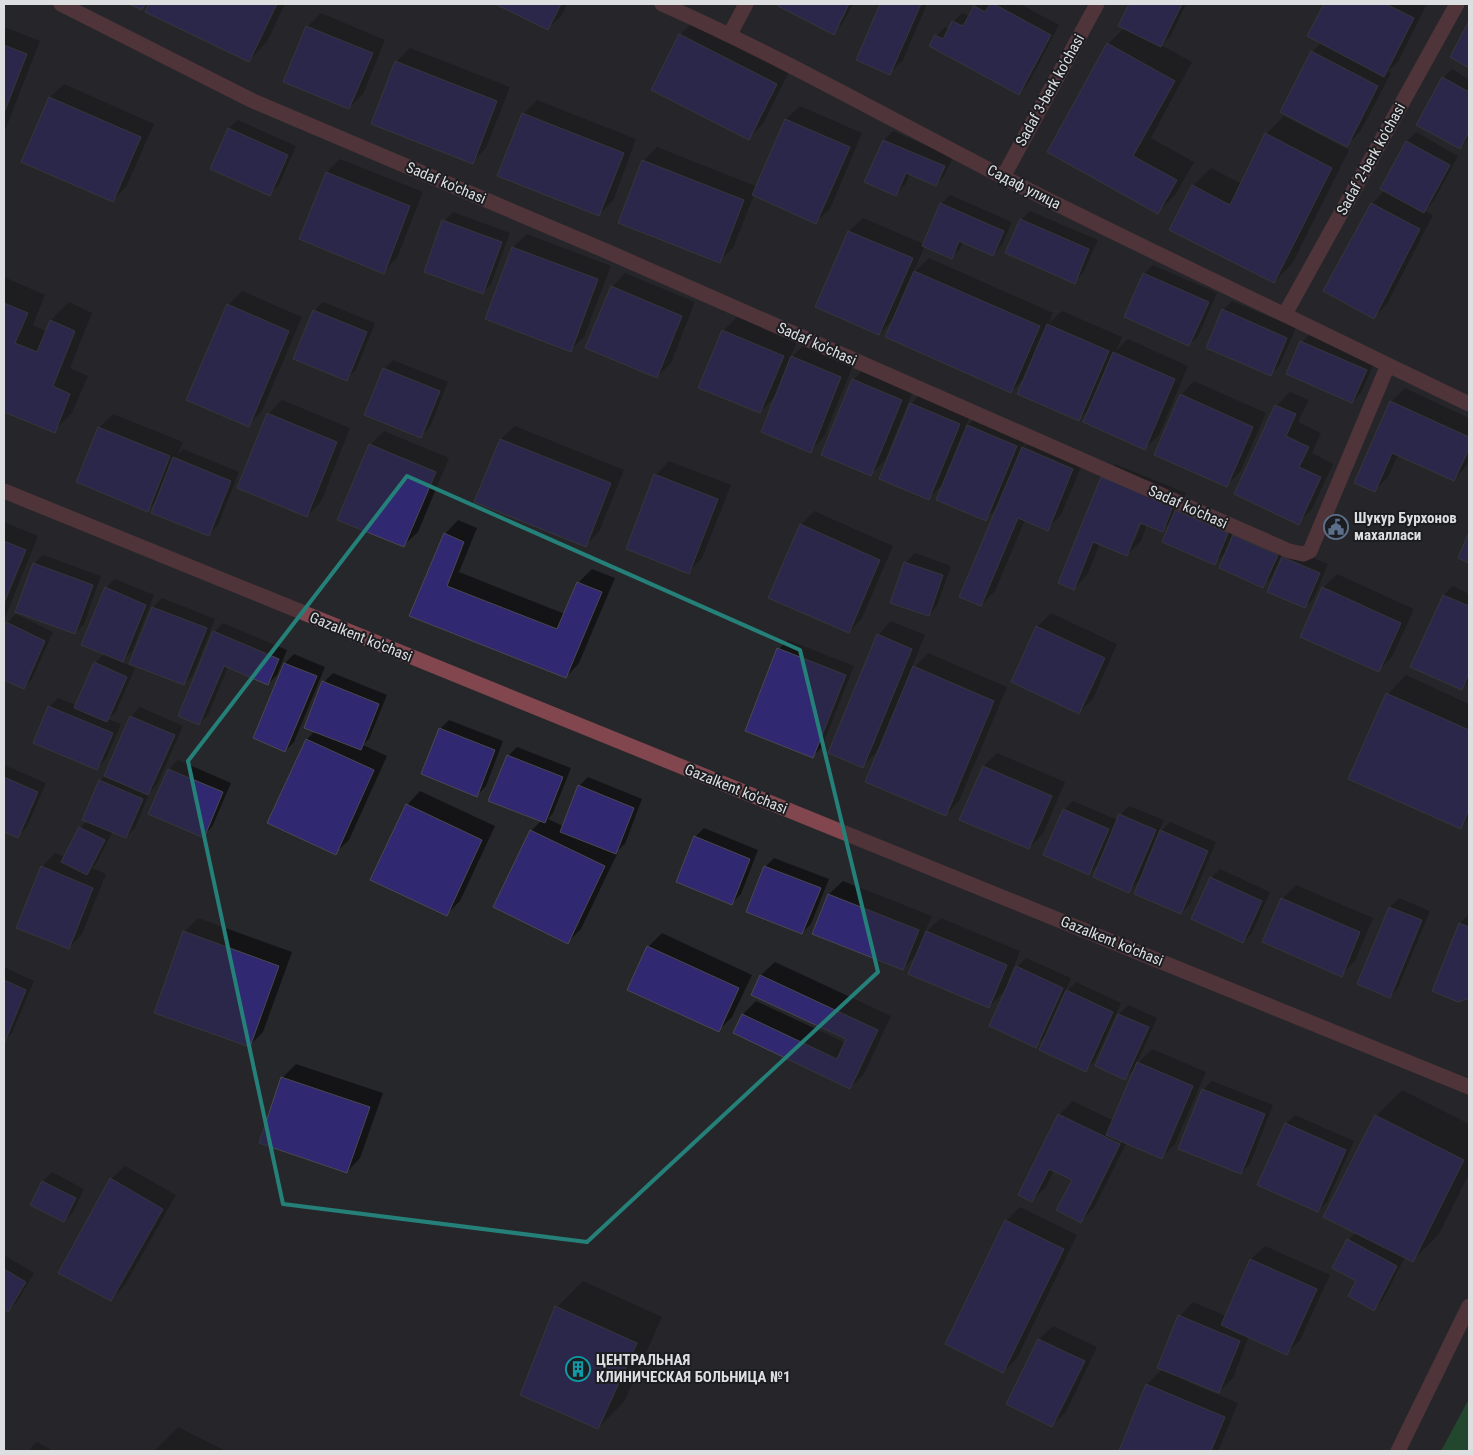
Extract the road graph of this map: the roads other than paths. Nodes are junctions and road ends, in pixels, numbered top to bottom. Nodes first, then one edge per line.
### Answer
1 (61, 4) edge
2 (662, 4) edge
3 (746, 4) edge
4 (1097, 4) edge
5 (1456, 4) edge
6 (730, 34) junction
7 (1003, 177) junction
8 (1285, 314) junction
9 (1388, 365) junction
10 (1469, 404) edge
11 (4, 491) edge
12 (1469, 1087) edge
13 (1469, 1306) edge
14 (1398, 1451) edge

1 - 9 street, Sadaf ko'chasi
2 - 6 street, Садаф улица
3 - 6 street
4 - 7 street, Sadaf 3-berk ko'chasi
5 - 8 street, Sadaf 2-berk ko'chasi
6 - 7 street, Садаф улица
7 - 8 street, Садаф улица
8 - 9 street, Садаф улица
9 - 10 street
11 - 12 street, Gazalkent ko'chasi
13 - 14 street

